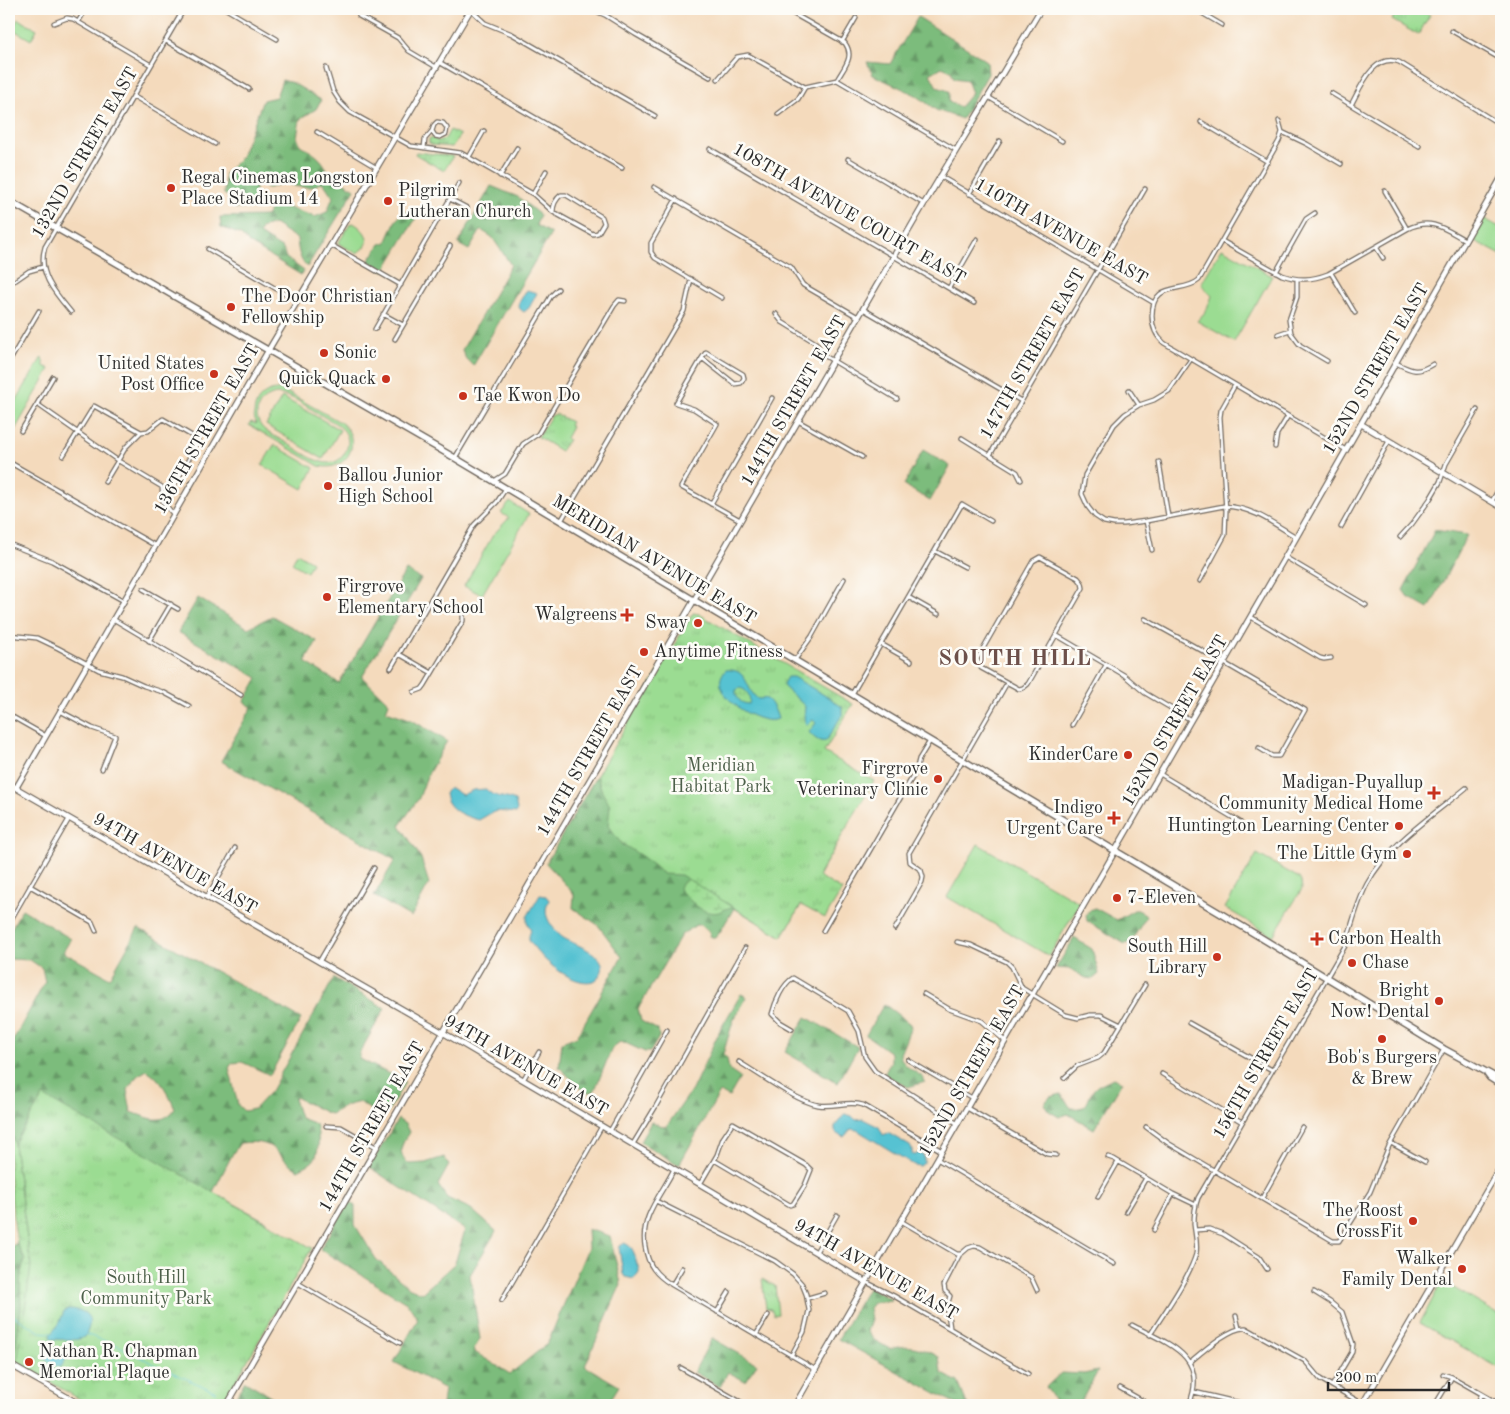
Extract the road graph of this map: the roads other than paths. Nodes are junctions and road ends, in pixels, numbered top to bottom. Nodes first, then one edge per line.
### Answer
1 (86, 9) edge
2 (184, 9) edge
3 (226, 9) edge
4 (471, 9) edge
5 (591, 9) edge
6 (787, 9) edge
7 (1040, 9) edge
8 (1196, 9) edge
9 (360, 16) dead end
10 (856, 18) dead end
11 (78, 22) junction
12 (54, 23) dead end
13 (1222, 24) dead end
14 (1452, 31) dead end
15 (277, 39) dead end
16 (166, 41) junction
17 (842, 42) junction
18 (1501, 59) edge
19 (439, 62) junction
20 (151, 65) junction
21 (436, 67) junction
22 (326, 68) dead end
23 (710, 77) dead end
24 (718, 79) dead end
25 (837, 80) junction
26 (805, 87) junction
27 (249, 89) dead end
28 (1330, 93) dead end
29 (133, 96) junction
30 (988, 97) junction
31 (1351, 105) junction
32 (778, 114) dead end
33 (655, 116) dead end
34 (1279, 121) dead end
35 (1201, 122) dead end
36 (1501, 125) edge
37 (432, 131) junction
38 (484, 131) dead end
39 (317, 132) dead end
40 (1282, 132) junction
41 (395, 137) junction
42 (1000, 141) dead end
43 (1062, 141) dead end
44 (215, 144) dead end
45 (1419, 146) dead end
46 (424, 148) junction
47 (517, 148) dead end
48 (710, 149) dead end
49 (956, 150) junction
50 (469, 157) junction
51 (848, 159) dead end
52 (1268, 162) junction
53 (1341, 164) dead end
54 (377, 168) junction
55 (622, 168) dead end
56 (546, 171) dead end
57 (500, 176) junction
58 (940, 176) junction
59 (1501, 178) edge
60 (459, 183) dead end
61 (654, 187) dead end
62 (1145, 189) dead end
63 (1385, 191) dead end
64 (533, 194) junction
65 (969, 194) junction
66 (450, 199) junction
67 (676, 199) junction
68 (9, 201) edge
69 (924, 204) junction
70 (467, 208) dead end
71 (553, 212) junction
72 (1315, 213) dead end
73 (55, 228) junction
74 (1407, 229) junction
75 (977, 239) dead end
76 (1222, 241) junction
77 (1466, 241) junction
78 (330, 245) junction
79 (450, 246) dead end
80 (1376, 247) junction
81 (208, 249) dead end
82 (894, 255) junction
83 (1384, 258) dead end
84 (43, 267) junction
85 (1097, 270) junction
86 (1276, 272) junction
87 (1331, 273) junction
88 (691, 279) junction
89 (1297, 279) junction
90 (9, 283) edge
91 (401, 285) junction
92 (949, 288) junction
93 (558, 289) dead end
94 (722, 298) dead end
95 (297, 301) junction
96 (624, 301) dead end
97 (974, 303) dead end
98 (1154, 303) junction
99 (863, 309) junction
100 (39, 311) dead end
101 (71, 312) dead end
102 (384, 314) junction
103 (776, 314) dead end
104 (1355, 314) dead end
105 (858, 317) junction
106 (403, 325) junction
107 (375, 329) dead end
108 (1290, 330) junction
109 (1278, 334) dead end
110 (395, 339) dead end
111 (268, 351) junction
112 (702, 358) junction
113 (1191, 359) junction
114 (833, 361) junction
115 (1327, 361) dead end
116 (9, 362) edge
117 (1396, 363) junction
118 (1433, 364) dead end
119 (53, 377) dead end
120 (1235, 385) junction
121 (1129, 390) dead end
122 (772, 398) dead end
123 (897, 399) dead end
124 (1021, 401) junction
125 (37, 404) junction
126 (1139, 405) junction
127 (1477, 410) dead end
128 (1288, 416) junction
129 (798, 421) junction
130 (1361, 424) junction
131 (22, 431) dead end
132 (142, 432) junction
133 (77, 433) junction
134 (962, 438) dead end
135 (1389, 441) junction
136 (1275, 447) dead end
137 (1346, 450) junction
138 (990, 455) junction
139 (63, 456) dead end
140 (455, 458) junction
141 (862, 458) dead end
142 (117, 460) junction
143 (9, 462) edge
144 (1159, 462) dead end
145 (1444, 472) junction
146 (505, 474) junction
147 (1021, 480) dead end
148 (494, 481) junction
149 (105, 482) dead end
150 (504, 484) junction
151 (1501, 485) edge
152 (163, 493) junction
153 (1492, 501) junction
154 (711, 504) junction
155 (1224, 506) junction
156 (1501, 506) edge
157 (174, 514) junction
158 (1168, 516) junction
159 (740, 520) junction
160 (991, 521) dead end
161 (1146, 521) junction
162 (561, 522) junction
163 (1341, 527) dead end
164 (1296, 537) junction
165 (1400, 537) dead end
166 (9, 544) edge
167 (156, 546) junction
168 (1152, 550) dead end
169 (935, 551) junction
170 (1285, 558) junction
171 (965, 568) dead end
172 (844, 579) dead end
173 (1200, 581) dead end
174 (142, 588) dead end
175 (908, 597) junction
176 (694, 600) junction
177 (124, 602) junction
178 (171, 604) junction
179 (1366, 605) dead end
180 (178, 609) dead end
181 (462, 611) dead end
182 (938, 614) dead end
183 (1250, 617) junction
184 (113, 619) junction
185 (1145, 619) dead end
186 (9, 635) edge
187 (1056, 635) junction
188 (149, 641) junction
189 (881, 644) junction
190 (399, 654) junction
191 (1331, 658) dead end
192 (795, 660) junction
193 (911, 661) dead end
194 (1224, 662) junction
195 (88, 664) junction
196 (1106, 664) junction
197 (391, 668) dead end
198 (432, 673) junction
199 (1006, 683) junction
200 (414, 692) dead end
201 (852, 694) junction
202 (241, 695) dead end
203 (189, 706) dead end
204 (60, 711) junction
205 (9, 715) edge
206 (1191, 720) junction
207 (1072, 725) dead end
208 (46, 736) junction
209 (930, 740) junction
210 (1260, 748) dead end
211 (962, 760) junction
212 (102, 769) dead end
213 (1160, 774) junction
214 (9, 784) edge
215 (16, 788) junction
216 (1466, 788) dead end
217 (69, 819) junction
218 (1240, 822) dead end
219 (235, 848) dead end
220 (1116, 851) junction
221 (374, 868) dead end
222 (30, 886) junction
223 (207, 898) junction
224 (9, 923) edge
225 (895, 929) dead end
226 (96, 931) dead end
227 (823, 931) dead end
228 (957, 942) dead end
229 (745, 948) dead end
230 (319, 962) junction
231 (1326, 977) junction
232 (1144, 985) dead end
233 (924, 994) dead end
234 (1032, 995) junction
235 (1189, 1023) dead end
236 (1121, 1025) junction
237 (792, 1029) dead end
238 (667, 1030) dead end
239 (442, 1032) junction
240 (1006, 1041) junction
241 (1444, 1049) junction
242 (539, 1052) dead end
243 (908, 1060) dead end
244 (740, 1062) dead end
245 (1272, 1070) junction
246 (1486, 1073) junction
247 (1162, 1074) dead end
248 (1064, 1078) dead end
249 (523, 1080) junction
250 (1501, 1080) edge
251 (1501, 1085) edge
252 (973, 1098) junction
253 (967, 1108) junction
254 (1242, 1122) junction
255 (958, 1124) junction
256 (326, 1126) dead end
257 (602, 1126) junction
258 (1146, 1127) dead end
259 (1302, 1127) dead end
260 (610, 1131) junction
261 (1391, 1143) junction
262 (633, 1145) junction
263 (376, 1147) junction
264 (942, 1151) junction
265 (1056, 1155) dead end
266 (1108, 1157) dead end
267 (937, 1159) junction
268 (714, 1160) junction
269 (1118, 1162) junction
270 (1425, 1162) dead end
271 (1501, 1166) edge
272 (674, 1169) junction
273 (1214, 1170) junction
274 (1146, 1178) junction
275 (700, 1184) junction
276 (1173, 1194) junction
277 (1098, 1197) dead end
278 (1262, 1198) junction
279 (656, 1200) junction
280 (1196, 1205) junction
281 (1126, 1212) dead end
282 (837, 1215) dead end
283 (901, 1221) junction
284 (1154, 1230) dead end
285 (1195, 1230) junction
286 (816, 1252) junction
287 (960, 1254) junction
288 (1114, 1264) dead end
289 (682, 1268) dead end
290 (1267, 1269) dead end
291 (866, 1282) junction
292 (298, 1283) junction
293 (672, 1285) junction
294 (1037, 1290) dead end
295 (728, 1292) dead end
296 (1314, 1292) dead end
297 (825, 1293) dead end
298 (808, 1298) junction
299 (502, 1300) dead end
300 (717, 1312) junction
301 (768, 1315) dead end
302 (1236, 1316) dead end
303 (1132, 1326) dead end
304 (950, 1328) junction
305 (1239, 1328) junction
306 (756, 1335) junction
307 (1150, 1335) junction
308 (400, 1343) dead end
309 (791, 1356) junction
310 (1190, 1362) junction
311 (9, 1364) edge
312 (681, 1368) dead end
313 (816, 1370) junction
314 (1028, 1374) dead end
315 (1443, 1374) dead end
316 (1452, 1377) junction
317 (1332, 1386) junction
318 (1120, 1388) dead end
319 (1194, 1392) junction
320 (1482, 1394) junction
321 (81, 1405) edge
322 (227, 1405) edge
323 (746, 1405) edge
324 (795, 1405) edge
325 (1150, 1405) edge
326 (1189, 1405) edge
327 (1249, 1405) edge
328 (1363, 1405) edge
329 (1435, 1405) edge
330 (1476, 1405) edge
331 (1501, 1405) edge

1 - 11 street
2 - 16 street, 132ND STREET EAST
3 - 15 street
4 - 19 street, 136TH STREET EAST
4 - 33 street
5 - 23 street
6 - 17 street
7 - 30 street, 144TH STREET EAST
8 - 13 street
9 - 21 street
10 - 17 street
11 - 12 street
11 - 20 street
14 - 18 street
16 - 20 street, 132ND STREET EAST
16 - 27 street
17 - 25 street
19 - 21 street, 136TH STREET EAST
19 - 55 street
20 - 29 street, 132ND STREET EAST
21 - 41 street, 136TH STREET EAST
22 - 41 street
24 - 26 street
25 - 26 street
25 - 49 street
26 - 32 street
28 - 31 street
29 - 44 street
29 - 73 street, 132ND STREET EAST
30 - 43 street
30 - 49 street, 144TH STREET EAST
31 - 36 street
31 - 45 street
34 - 40 street
35 - 52 street
37 - 37 street
37 - 46 street
38 - 50 street
39 - 54 street
40 - 52 street
40 - 53 street
41 - 46 street
41 - 54 street, 136TH STREET EAST
42 - 65 street
46 - 50 street
47 - 57 street
48 - 82 street, 108TH AVENUE COURT EAST
49 - 58 street, 144TH STREET EAST
50 - 57 street
51 - 69 street
52 - 76 street
54 - 78 street, 136TH STREET EAST
56 - 64 street
57 - 64 street
58 - 65 street, 110TH AVENUE EAST
58 - 69 street, 144TH STREET EAST
59 - 77 street, 152ND STREET EAST
60 - 66 street
61 - 67 street
62 - 85 street, 147TH STREET EAST
63 - 74 street
64 - 71 street
65 - 85 street, 110TH AVENUE EAST
66 - 70 street
66 - 91 street
67 - 88 street
67 - 105 street
68 - 73 main road, MERIDIAN AVENUE EAST
69 - 82 street, 144TH STREET EAST
71 - 71 street
72 - 86 street
73 - 84 street, 132ND STREET EAST
73 - 111 main road, MERIDIAN AVENUE EAST
74 - 77 street
74 - 80 street
75 - 92 street
76 - 86 street
76 - 98 street
77 - 117 street, 152ND STREET EAST
78 - 91 street
78 - 95 street, 136TH STREET EAST
79 - 106 street
80 - 83 street
80 - 87 street
81 - 95 street
82 - 92 street, 108TH AVENUE COURT EAST
82 - 99 street, 144TH STREET EAST
84 - 90 street
84 - 101 street, 132ND STREET EAST
85 - 98 street, 110TH AVENUE EAST
85 - 124 street, 147TH STREET EAST
86 - 89 street
87 - 89 street
87 - 104 street
88 - 94 street
88 - 162 street
89 - 108 street
91 - 102 street
92 - 97 street, 108TH AVENUE COURT EAST
93 - 140 street
95 - 111 street, 136TH STREET EAST
96 - 146 street
98 - 113 street, 110TH AVENUE EAST
99 - 105 street, 144TH STREET EAST
99 - 124 street
100 - 116 street
102 - 106 street
102 - 107 street
103 - 114 street
105 - 114 street, 144TH STREET EAST
106 - 110 street
108 - 109 street
108 - 115 street
111 - 140 main road, MERIDIAN AVENUE EAST
111 - 157 street, 136TH STREET EAST
112 - 112 street
112 - 154 street
113 - 120 street, 110TH AVENUE EAST
113 - 126 street
114 - 123 street
114 - 129 street, 144TH STREET EAST
117 - 118 street
117 - 130 street, 152ND STREET EAST
119 - 125 street
120 - 128 street, 110TH AVENUE EAST
120 - 155 street
121 - 126 street
122 - 154 street
124 - 138 street, 147TH STREET EAST
125 - 131 street
125 - 133 street
126 - 161 street
127 - 145 street
128 - 136 street
128 - 137 street, 110TH AVENUE EAST
129 - 141 street
129 - 159 street, 144TH STREET EAST
130 - 135 street
130 - 137 street, 152ND STREET EAST
132 - 133 street
132 - 142 street
132 - 152 street
133 - 139 street
133 - 142 street
134 - 138 street
135 - 145 street
135 - 163 street
137 - 164 street, 152ND STREET EAST
138 - 147 street
140 - 148 main road, MERIDIAN AVENUE EAST
142 - 149 street
142 - 152 street
143 - 167 street
144 - 158 street
145 - 153 street
145 - 165 street
146 - 148 street
146 - 150 street
148 - 150 main road, MERIDIAN AVENUE EAST
150 - 162 main road, MERIDIAN AVENUE EAST
150 - 190 street
151 - 153 street
152 - 157 street
153 - 156 street
154 - 159 street
155 - 158 street
155 - 164 street
155 - 173 street
157 - 167 street, 136TH STREET EAST
158 - 161 street
159 - 176 street, 144TH STREET EAST
160 - 169 street
161 - 168 street
162 - 176 main road, MERIDIAN AVENUE EAST
164 - 170 street, 152ND STREET EAST
166 - 177 street
167 - 177 street, 136TH STREET EAST
169 - 171 street
169 - 175 street
170 - 179 street
170 - 183 street, 152ND STREET EAST
172 - 192 street
174 - 178 street
175 - 182 street
175 - 189 street
176 - 192 main road, MERIDIAN AVENUE EAST
176 - 239 street, 144TH STREET EAST
177 - 184 street, 136TH STREET EAST
178 - 180 street
178 - 188 street
181 - 198 street
183 - 191 street
183 - 194 street, 152ND STREET EAST
184 - 188 street
184 - 195 street, 136TH STREET EAST
185 - 194 street
186 - 195 street
187 - 196 street
187 - 199 street
187 - 199 street
188 - 202 street
189 - 193 street
189 - 201 street
190 - 197 street
190 - 198 street
192 - 201 main road, MERIDIAN AVENUE EAST
194 - 206 street, 152ND STREET EAST
194 - 210 street
195 - 203 street
195 - 204 street, 136TH STREET EAST
196 - 206 street
196 - 207 street
198 - 200 street
199 - 211 street
201 - 209 main road, MERIDIAN AVENUE EAST
204 - 208 street, 136TH STREET EAST
204 - 212 street
205 - 208 street
206 - 213 street, 152ND STREET EAST
208 - 215 street, 136TH STREET EAST
209 - 211 main road, MERIDIAN AVENUE EAST
209 - 227 street
211 - 220 main road, MERIDIAN AVENUE EAST
211 - 225 street
213 - 218 street
213 - 220 street, 152ND STREET EAST
214 - 215 street, 94TH AVENUE EAST
215 - 217 street, 94TH AVENUE EAST
216 - 231 street, 156TH STREET EAST
217 - 222 street
217 - 223 street, 94TH AVENUE EAST
219 - 223 street
220 - 231 main road, MERIDIAN AVENUE EAST
220 - 234 street, 152ND STREET EAST
221 - 230 street
222 - 224 street
222 - 226 street
223 - 230 street, 94TH AVENUE EAST
228 - 234 street
229 - 262 street
230 - 239 street, 94TH AVENUE EAST
231 - 241 main road, MERIDIAN AVENUE EAST
231 - 245 street, 156TH STREET EAST
232 - 236 street
233 - 240 street
234 - 236 street
234 - 240 street, 152ND STREET EAST
235 - 245 street
236 - 248 street
237 - 255 street
238 - 260 street
239 - 249 street, 94TH AVENUE EAST
239 - 263 street, 144TH STREET EAST
240 - 252 street, 152ND STREET EAST
241 - 246 main road, MERIDIAN AVENUE EAST
241 - 261 street
242 - 249 street
243 - 252 street
244 - 264 street
245 - 254 street, 156TH STREET EAST
246 - 250 main road, MERIDIAN AVENUE EAST
246 - 251 main road, MERIDIAN AVENUE EAST
247 - 254 street
249 - 257 street, 94TH AVENUE EAST
252 - 253 street, 152ND STREET EAST
253 - 255 street, 152ND STREET EAST
253 - 265 street
254 - 273 street, 156TH STREET EAST
255 - 264 street, 152ND STREET EAST
256 - 263 street
257 - 260 street, 94TH AVENUE EAST
257 - 299 street
258 - 273 street
259 - 278 street
260 - 262 street, 94TH AVENUE EAST
261 - 270 street
261 - 278 street
262 - 272 street, 94TH AVENUE EAST
263 - 292 street, 144TH STREET EAST
264 - 267 street, 152ND STREET EAST
266 - 269 street
267 - 283 street, 152ND STREET EAST
267 - 288 street
268 - 268 street
268 - 275 street
269 - 274 street
269 - 277 street
271 - 328 street
272 - 275 street, 94TH AVENUE EAST
272 - 279 street
273 - 278 street
273 - 280 street, 156TH STREET EAST
274 - 276 street
274 - 281 street
275 - 286 street, 94TH AVENUE EAST
276 - 280 street
276 - 284 street
279 - 293 street
279 - 298 street
280 - 285 street, 156TH STREET EAST
282 - 286 street
283 - 287 street
283 - 291 street, 152ND STREET EAST
285 - 290 street
285 - 307 street, 156TH STREET EAST
286 - 291 street, 94TH AVENUE EAST
287 - 294 street
287 - 304 street
289 - 293 street
291 - 304 street, 94TH AVENUE EAST
291 - 313 street, 152ND STREET EAST
292 - 308 street
292 - 322 street, 144TH STREET EAST
293 - 300 street
295 - 300 street
296 - 317 street
297 - 298 street
298 - 309 street
300 - 306 street
301 - 306 street
302 - 305 street
303 - 307 street
304 - 314 street, 94TH AVENUE EAST
305 - 310 street
305 - 317 street
306 - 309 street
307 - 310 street
309 - 313 street
310 - 319 street
311 - 321 street
312 - 323 street
313 - 324 street, 152ND STREET EAST
315 - 316 street
316 - 320 street
316 - 329 street
317 - 328 street
318 - 325 street
319 - 326 street
319 - 327 street
320 - 330 street
320 - 331 street

